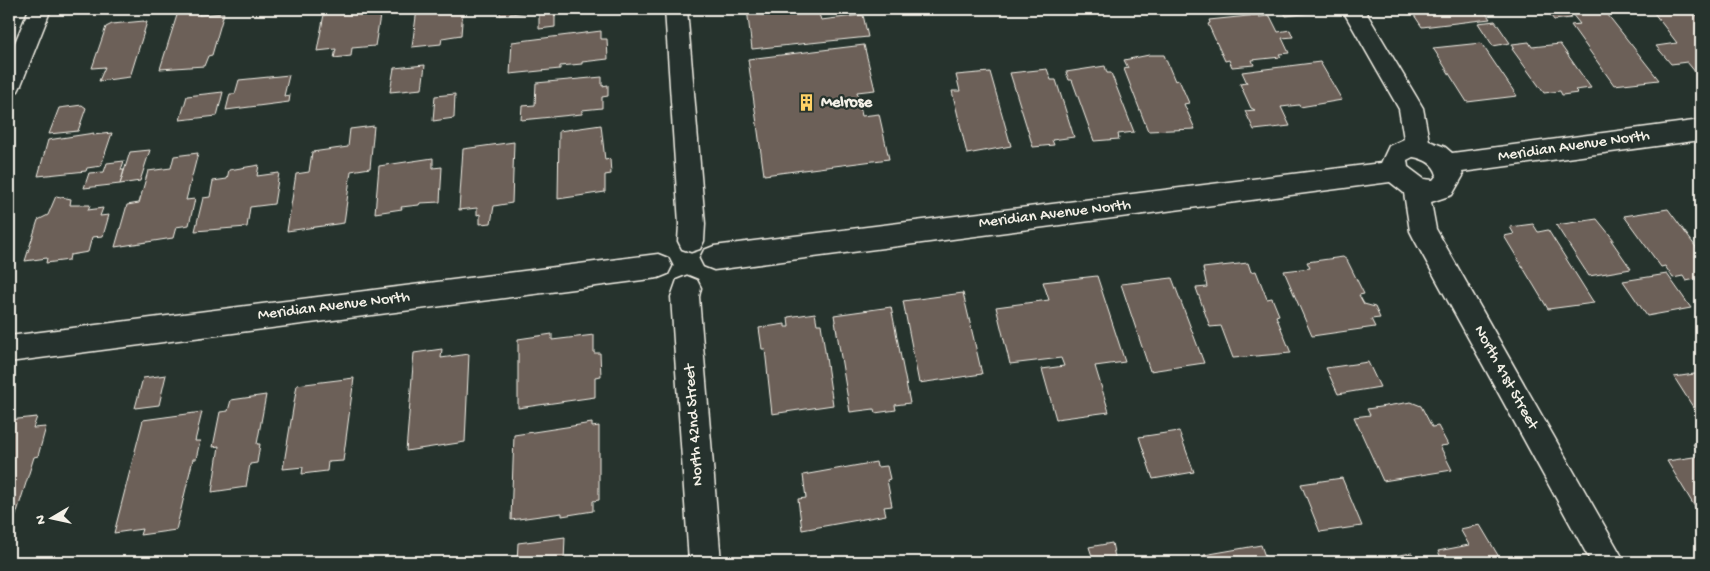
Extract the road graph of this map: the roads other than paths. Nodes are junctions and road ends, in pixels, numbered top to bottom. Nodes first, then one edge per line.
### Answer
1 (40, 9) edge
2 (676, 9) edge
3 (1353, 9) edge
4 (9, 85) edge
5 (1701, 130) edge
6 (1418, 148) junction
7 (1446, 164) junction
8 (1406, 179) junction
9 (691, 241) junction
10 (714, 258) junction
11 (658, 266) junction
12 (687, 288) junction
13 (9, 349) edge
14 (705, 562) edge
15 (1608, 562) edge

1 - 4 street
2 - 9 street
3 - 6 street
5 - 7 street, Meridian Avenue North
6 - 7 street
6 - 8 street
7 - 8 street
8 - 10 street, Meridian Avenue North
8 - 15 street, North 41st Street
9 - 10 street
9 - 11 street
10 - 12 street
11 - 12 street
11 - 13 street, Meridian Avenue North
12 - 14 street, North 42nd Street

